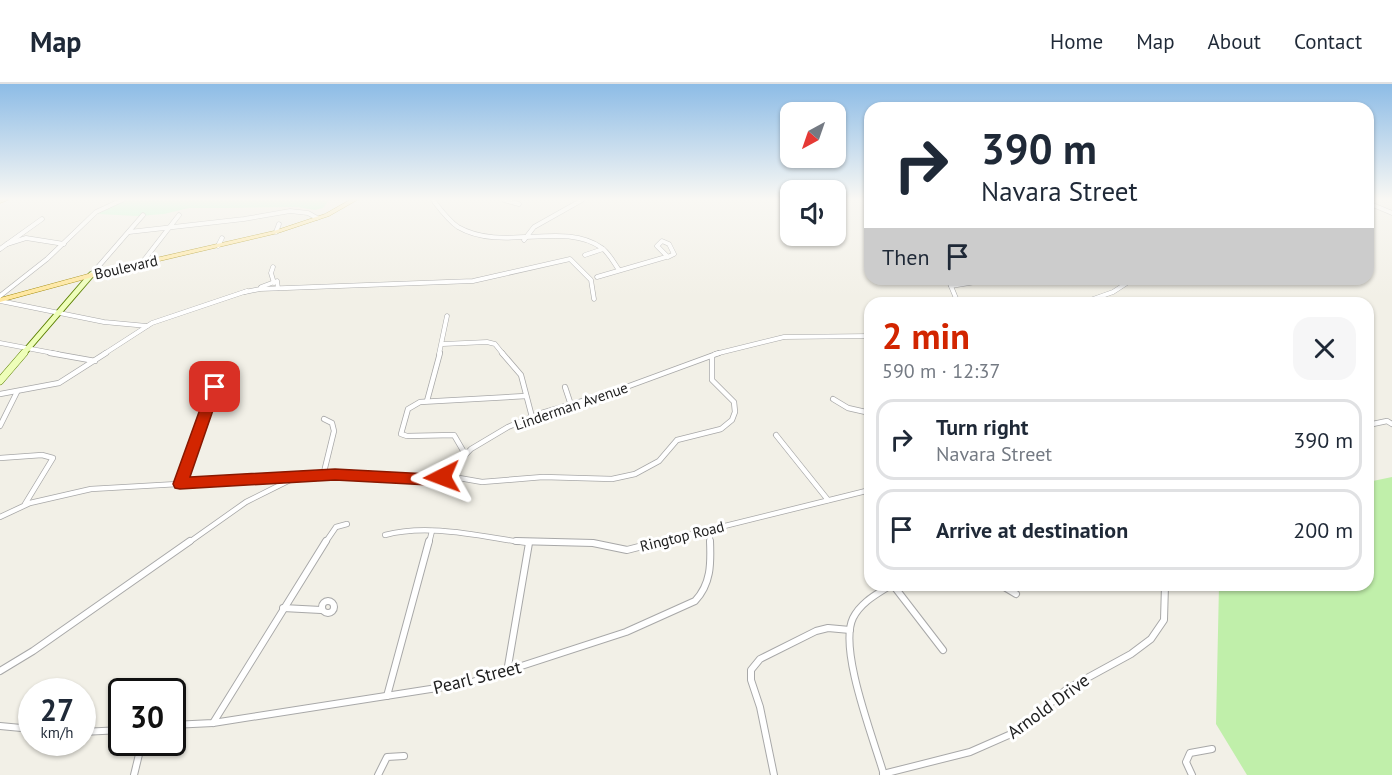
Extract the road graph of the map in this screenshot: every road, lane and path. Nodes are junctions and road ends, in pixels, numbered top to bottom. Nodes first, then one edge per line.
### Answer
1 (23, 232) edge
2 (76, 232) edge
3 (129, 232) edge
4 (165, 232) edge
5 (275, 232) edge
6 (471, 232) edge
7 (530, 232) edge
8 (222, 238) dead end
9 (524, 240) junction
10 (7, 244) junction
11 (64, 244) junction
12 (218, 246) junction
13 (0, 249) edge
14 (603, 249) junction
15 (585, 255) dead end
16 (666, 257) junction
17 (141, 264) junction
18 (273, 267) dead end
19 (619, 270) junction
20 (91, 275) junction
21 (597, 277) dead end
22 (275, 282) junction
23 (957, 285) edge
24 (1124, 285) edge
25 (951, 286) joint
26 (278, 288) junction
27 (245, 291) junction
28 (956, 297) edge
29 (1099, 297) edge
30 (0, 299) edge
31 (594, 299) dead end
32 (58, 313) junction
33 (447, 316) dead end
34 (147, 326) junction
35 (864, 337) edge
36 (0, 343) edge
37 (442, 344) junction
38 (28, 348) junction
39 (712, 356) junction
40 (95, 361) junction
41 (0, 381) edge
42 (215, 387) dead end
43 (565, 387) dead end
44 (17, 392) junction
45 (0, 394) edge
46 (526, 396) junction
47 (833, 399) dead end
48 (427, 401) junction
49 (571, 405) junction
50 (864, 412) edge
51 (532, 417) junction
52 (324, 419) dead end
53 (1374, 424) edge
54 (1392, 424) edge
55 (0, 426) edge
56 (776, 435) dead end
57 (465, 454) junction
58 (0, 458) edge
59 (448, 473) junction
60 (323, 476) junction
61 (294, 477) junction
62 (180, 484) junction
63 (864, 491) edge
64 (828, 500) junction
65 (26, 504) junction
66 (0, 517) edge
67 (347, 524) dead end
68 (710, 529) junction
69 (432, 531) junction
70 (385, 535) dead end
71 (529, 543) junction
72 (882, 591) edge
73 (897, 591) edge
74 (1011, 591) edge
75 (1165, 591) edge
76 (1016, 594) dead end
77 (283, 609) junction
78 (321, 610) dead end
79 (850, 630) junction
80 (943, 650) dead end
81 (0, 671) edge
82 (507, 672) junction
83 (387, 696) junction
84 (213, 723) junction
85 (186, 724) edge
86 (0, 726) edge
87 (18, 728) edge
88 (1212, 749) dead end
89 (139, 756) edge
90 (404, 756) dead end
91 (884, 774) edge
92 (134, 775) edge
93 (378, 775) edge
94 (774, 775) edge
95 (1192, 775) edge

1 - 10 street
2 - 11 street
3 - 20 street
4 - 17 street
5 - 12 main road, Boulevard
6 - 9 street
7 - 9 street
8 - 12 street
9 - 14 street
10 - 11 street
10 - 13 street
11 - 30 street
12 - 17 main road, Boulevard
14 - 15 street
14 - 19 street
16 - 16 street
16 - 19 street
17 - 20 main road, Boulevard
18 - 22 street
19 - 21 street
20 - 30 main road, Boulevard
20 - 32 main road
22 - 26 street
22 - 27 street
23 - 25 street
24 - 29 street
25 - 28 street
26 - 27 street
26 - 31 street
27 - 34 street
30 - 32 street
32 - 34 street
32 - 38 main road
33 - 37 street
34 - 40 street
35 - 39 street, Linderman Avenue
36 - 38 street
37 - 46 street
37 - 48 street
38 - 40 street
38 - 41 main road
39 - 49 street, Linderman Avenue
39 - 59 street
40 - 44 street
42 - 62 street
43 - 49 street
44 - 45 street
44 - 55 street
46 - 48 street
46 - 51 street
47 - 50 street
48 - 57 street
49 - 51 street, Linderman Avenue
51 - 57 street, Linderman Avenue
52 - 60 street
53 - 54 street
56 - 64 street
57 - 59 street, Linderman Avenue
58 - 65 street
59 - 60 street
60 - 61 street
61 - 62 street
61 - 81 street
62 - 65 street
63 - 64 street, Ringtop Road
64 - 68 street, Ringtop Road
65 - 66 street
67 - 77 street
68 - 71 street, Ringtop Road
68 - 82 street, Pearl Street
69 - 70 street, Ringtop Road
69 - 71 street, Ringtop Road
69 - 83 street
71 - 82 street
72 - 79 street
73 - 80 street
74 - 76 street
75 - 91 street, Arnold Drive
77 - 78 street
77 - 84 street
79 - 91 street
79 - 94 street
82 - 83 street, Pearl Street
83 - 84 street, Pearl Street
84 - 85 street, Pearl Street
86 - 87 street
88 - 95 street
89 - 92 street
90 - 93 street

